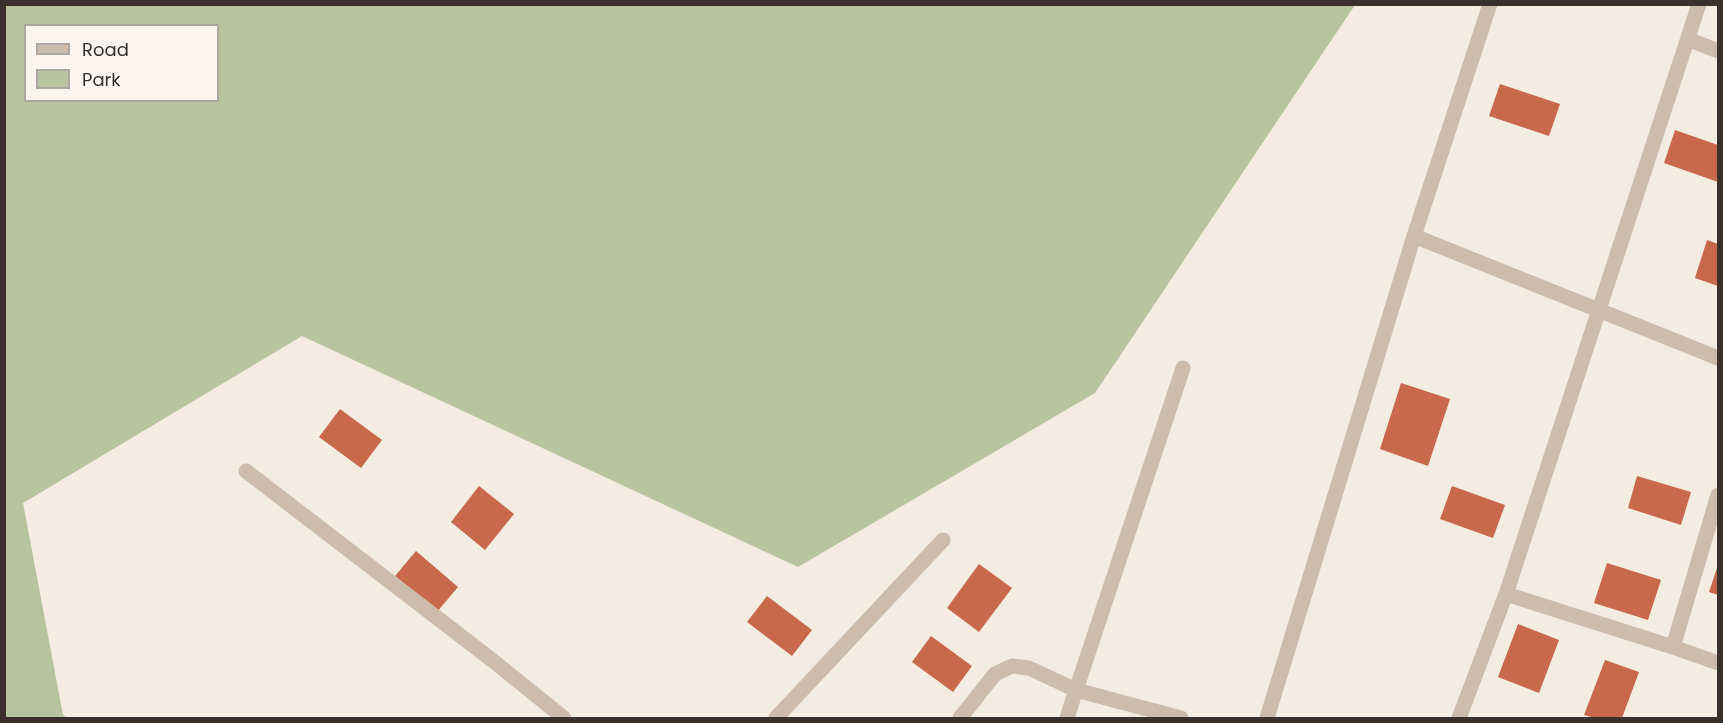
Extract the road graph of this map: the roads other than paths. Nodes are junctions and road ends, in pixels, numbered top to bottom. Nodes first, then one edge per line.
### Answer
1 (1490, 4) edge
2 (1699, 4) edge
3 (1688, 39) junction
4 (1719, 51) edge
5 (1414, 236) junction
6 (1600, 310) junction
7 (1719, 358) edge
8 (1183, 368) dead end
9 (246, 471) dead end
10 (1719, 495) edge
11 (943, 540) dead end
12 (1506, 594) junction
13 (1673, 647) junction
14 (1719, 663) edge
15 (1076, 690) junction
16 (564, 718) edge
17 (776, 718) edge
18 (960, 718) edge
19 (1067, 718) edge
20 (1181, 718) edge
21 (1267, 718) edge
22 (1459, 718) edge

1 - 5 street
2 - 3 street
3 - 4 street
3 - 6 street
5 - 6 street
5 - 21 street
6 - 7 street
6 - 12 street
8 - 15 street
9 - 16 street
10 - 13 street
11 - 17 street
12 - 13 street
12 - 22 street
13 - 14 street
15 - 18 street
15 - 19 street
15 - 20 street

